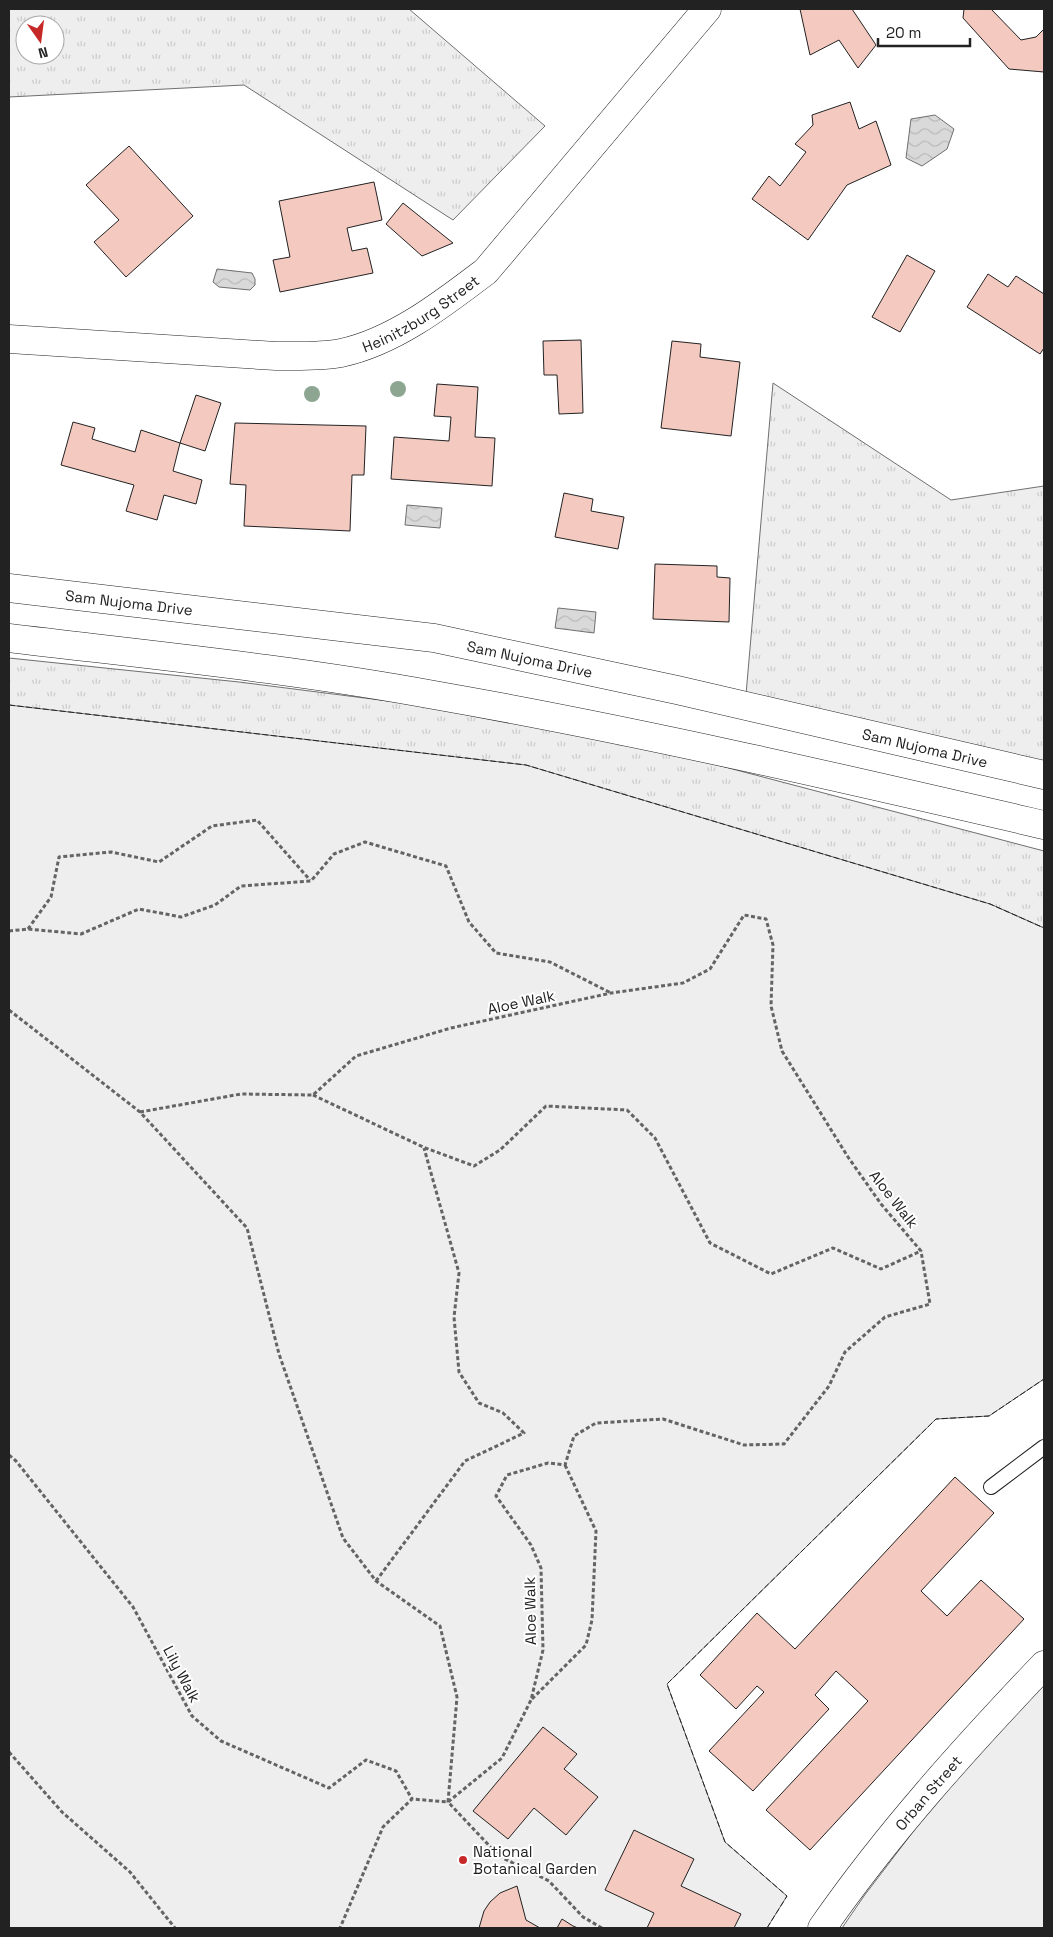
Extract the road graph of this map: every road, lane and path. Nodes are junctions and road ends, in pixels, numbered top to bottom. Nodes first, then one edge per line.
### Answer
1 (707, 9) edge
2 (9, 339) edge
3 (9, 588) edge
4 (9, 638) edge
5 (1044, 775) edge
6 (1044, 825) edge
7 (311, 881) junction
8 (28, 929) junction
9 (9, 931) edge
10 (611, 993) junction
11 (9, 1010) edge
12 (313, 1095) junction
13 (140, 1112) junction
14 (424, 1147) junction
15 (921, 1251) junction
16 (1044, 1447) edge
17 (9, 1455) edge
18 (564, 1464) junction
19 (991, 1487) dead end
20 (376, 1581) junction
21 (1044, 1664) edge
22 (531, 1700) junction
23 (9, 1752) edge
24 (412, 1799) junction
25 (448, 1802) junction
26 (175, 1928) edge
27 (340, 1928) edge
28 (602, 1928) edge
29 (822, 1928) edge

1 - 2 main road, Heinitzburg Street
3 - 5 main road, Sam Nujoma Drive
4 - 6 main road
7 - 8 path
7 - 8 path
7 - 10 path
8 - 9 path
10 - 12 path, Aloe Walk
10 - 15 path, Aloe Walk
11 - 13 path
12 - 13 path
12 - 14 path
13 - 20 path
14 - 15 path
14 - 20 path
15 - 18 path
16 - 19 lane
17 - 24 path, Lily Walk
18 - 22 path
18 - 22 path, Aloe Walk
20 - 25 path
21 - 29 main road, Orban Street
22 - 25 path, Aloe Walk
23 - 26 path
24 - 25 path
24 - 27 path
25 - 28 path

